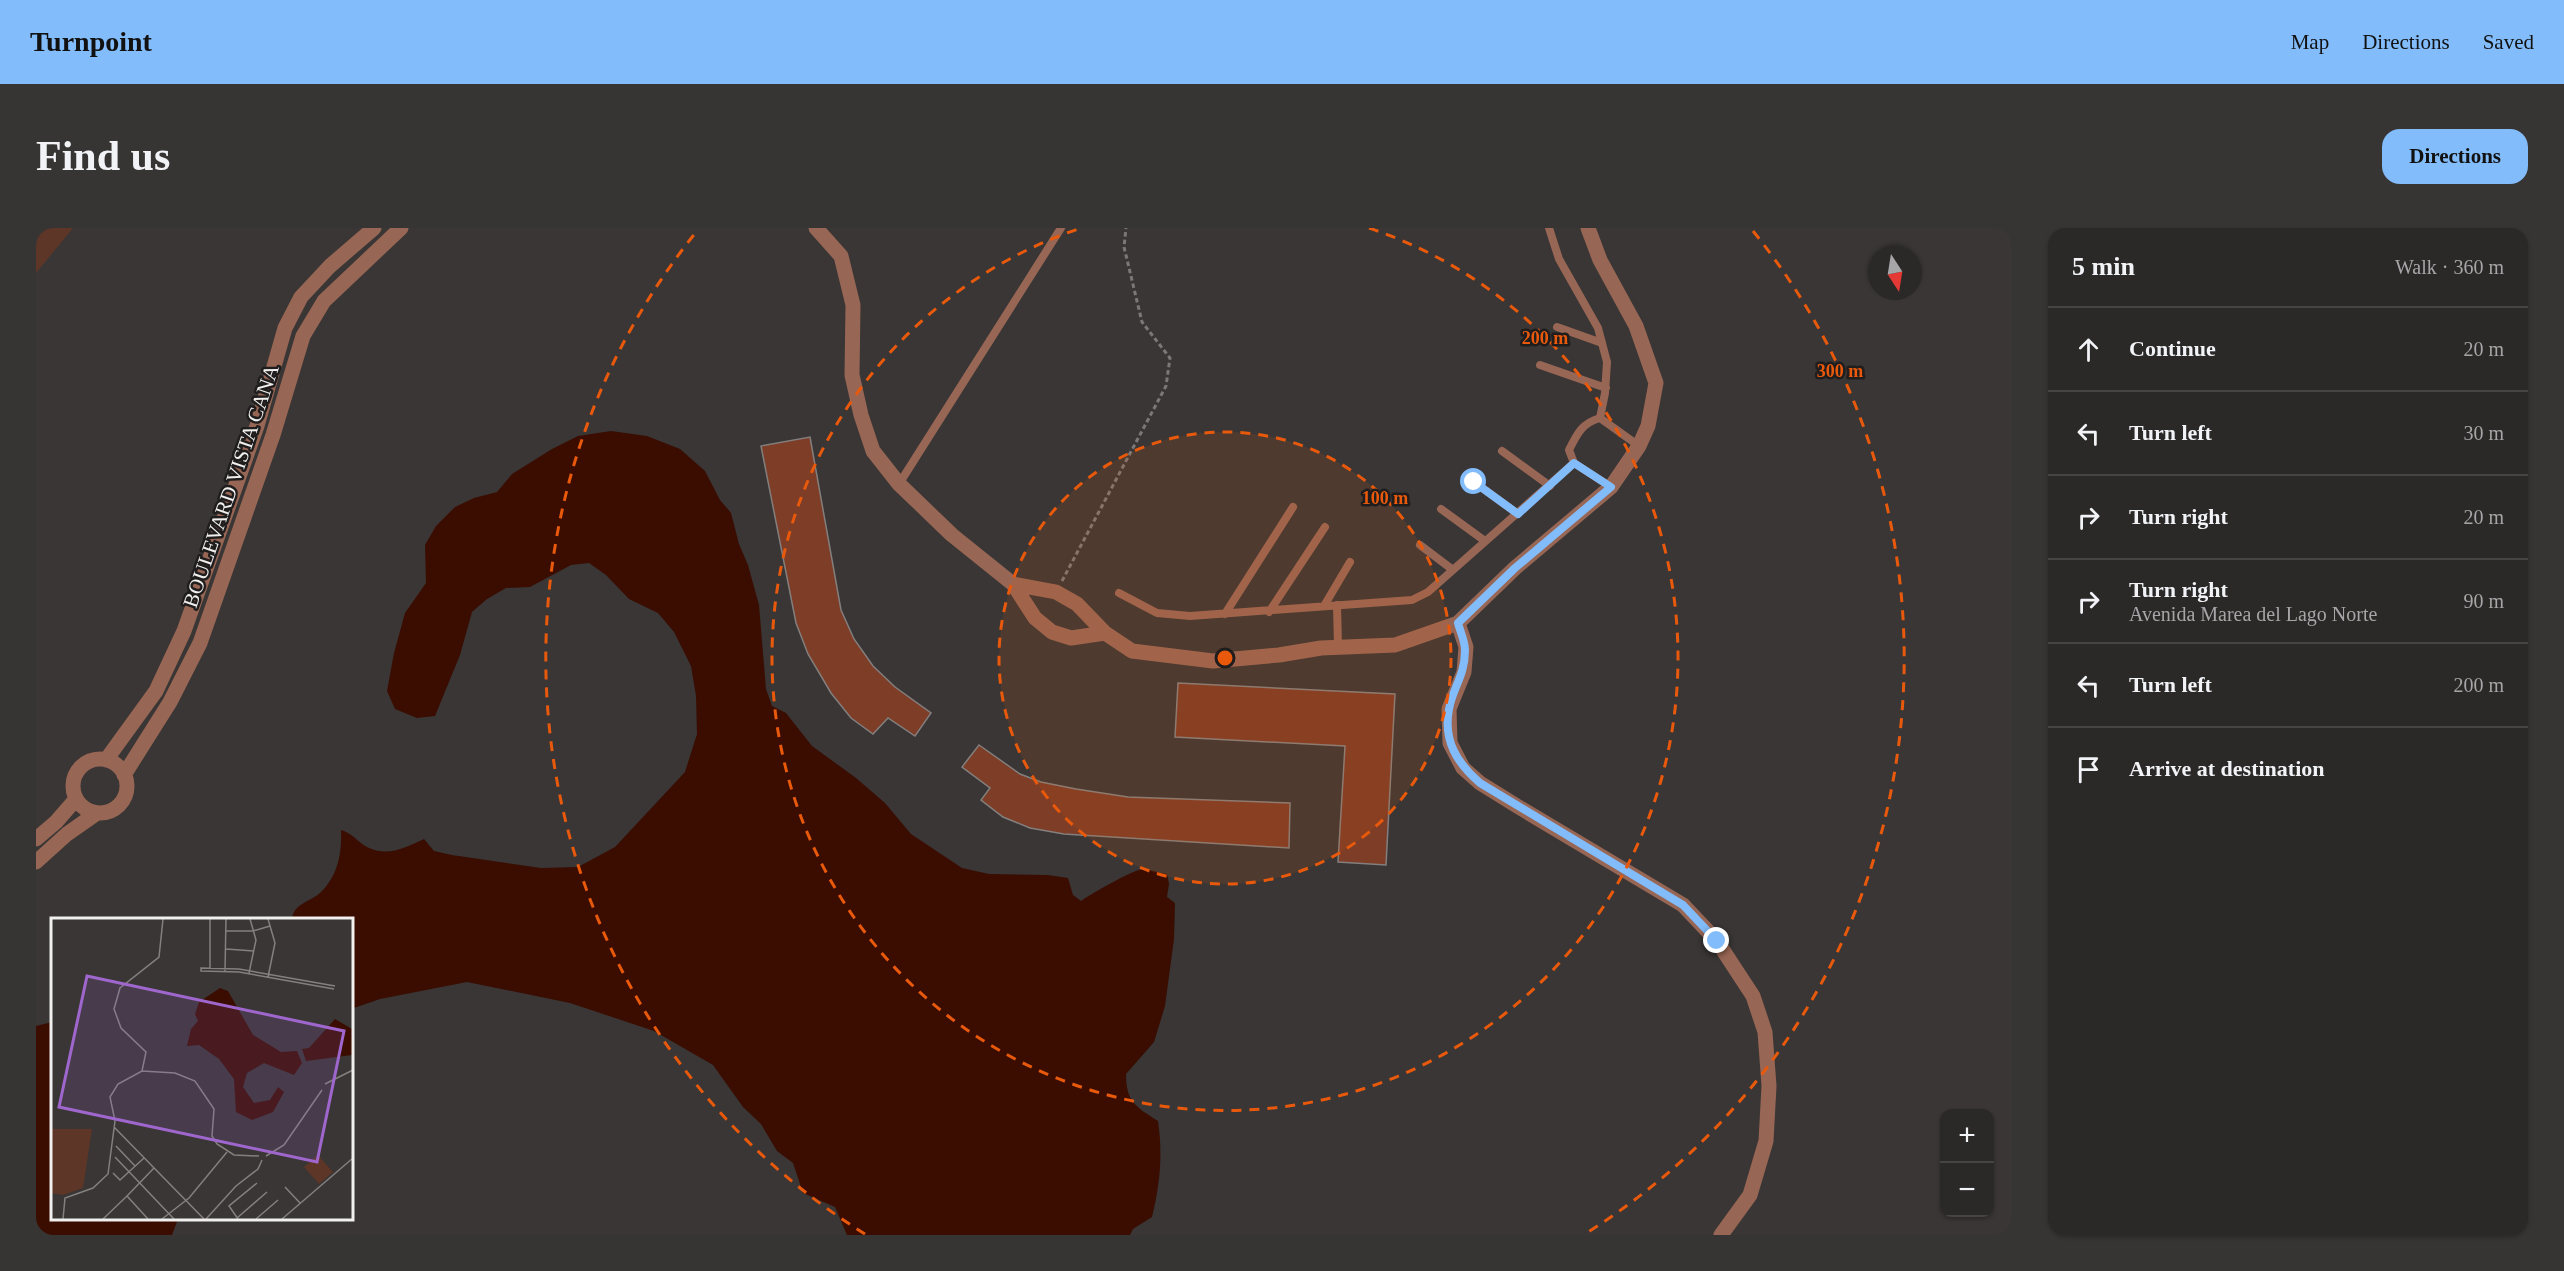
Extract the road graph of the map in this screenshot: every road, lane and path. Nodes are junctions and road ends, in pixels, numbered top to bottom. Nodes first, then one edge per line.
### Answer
1 (374, 228) edge
2 (401, 228) edge
3 (816, 228) edge
4 (1060, 228) edge
5 (1126, 228) edge
6 (1549, 228) edge
7 (1588, 228) edge
8 (1557, 327) dead end
9 (1602, 343) junction
10 (1540, 365) dead end
11 (1606, 388) junction
12 (1600, 418) junction
13 (1639, 446) junction
14 (1502, 451) dead end
15 (1574, 463) junction
16 (1474, 482) dead end
17 (899, 484) junction
18 (1550, 486) junction
19 (1611, 487) junction
20 (1293, 507) dead end
21 (1441, 509) dead end
22 (1518, 514) junction
23 (1325, 527) dead end
24 (1485, 541) junction
25 (1420, 545) dead end
26 (1350, 562) dead end
27 (1454, 570) junction
28 (1013, 584) junction
29 (1056, 592) junction
30 (1119, 593) dead end
31 (1337, 605) junction
32 (1324, 606) junction
33 (1269, 612) junction
34 (1225, 614) junction
35 (1458, 623) junction
36 (1105, 633) junction
37 (1338, 647) junction
38 (106, 760) junction
39 (124, 775) junction
40 (76, 799) junction
41 (97, 813) junction
42 (36, 839) edge
43 (36, 862) edge
44 (1721, 1235) edge

1 - 38 street, BOULEVARD VISTA CANA
2 - 39 street, BOULEVARD VISTA CANA
3 - 17 street
4 - 17 lane
5 - 29 path
6 - 9 lane
7 - 13 street
8 - 9 lane
9 - 11 lane
10 - 11 lane
11 - 12 lane
12 - 13 lane
12 - 15 lane
13 - 19 street
14 - 18 lane
15 - 18 lane
15 - 19 lane
16 - 22 lane
17 - 28 street
18 - 22 lane
19 - 35 street
20 - 34 lane
21 - 24 lane
22 - 24 lane
23 - 33 lane
24 - 27 lane
25 - 27 lane
26 - 32 lane
27 - 31 lane
28 - 29 street
28 - 36 street
29 - 36 street
30 - 34 lane
31 - 32 lane
31 - 37 lane
32 - 33 lane
33 - 34 lane
35 - 37 street
35 - 44 street
36 - 37 street
38 - 39 street
38 - 40 street
39 - 41 street
40 - 41 street
40 - 42 street
41 - 43 street

